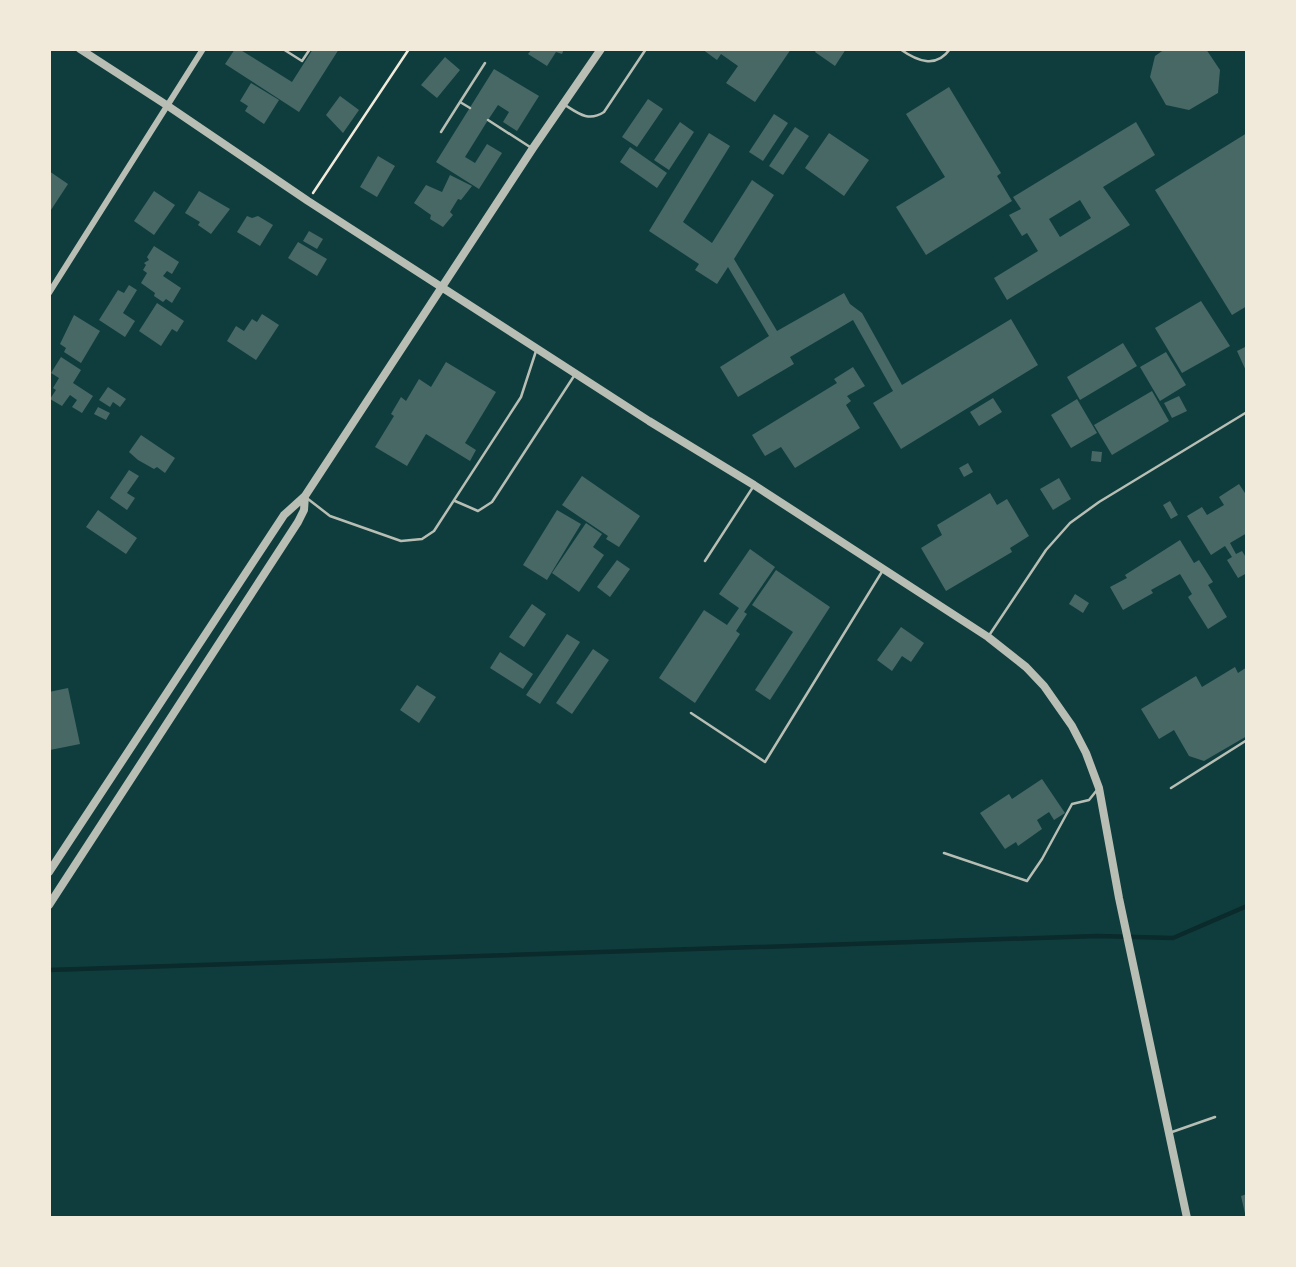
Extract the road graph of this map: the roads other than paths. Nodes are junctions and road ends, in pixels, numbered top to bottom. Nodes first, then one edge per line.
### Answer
1 (80, 49) edge
2 (203, 49) edge
3 (283, 49) edge
4 (310, 49) edge
5 (601, 49) edge
6 (646, 49) edge
7 (900, 49) edge
8 (950, 49) edge
9 (485, 63) dead end
10 (460, 102) junction
11 (564, 104) junction
12 (168, 106) junction
13 (470, 108) dead end
14 (488, 120) dead end
15 (441, 132) dead end
16 (533, 148) junction
17 (442, 287) junction
18 (49, 293) edge
19 (537, 348) junction
20 (576, 373) junction
21 (1247, 412) edge
22 (754, 485) junction
23 (305, 496) junction
24 (453, 500) junction
25 (705, 561) dead end
26 (883, 570) junction
27 (988, 637) junction
28 (691, 713) dead end
29 (1247, 740) edge
30 (1099, 788) junction
31 (1171, 788) dead end
32 (944, 853) dead end
33 (49, 872) edge
34 (49, 905) edge
35 (1215, 1117) dead end
36 (1168, 1133) junction
37 (1186, 1218) edge

1 - 12 street
2 - 12 street
3 - 4 lane
5 - 11 street
6 - 11 lane
7 - 8 lane
9 - 10 lane
10 - 13 lane
10 - 15 lane
11 - 16 street
12 - 17 street
12 - 18 street
14 - 16 lane
16 - 17 street
17 - 19 street
17 - 23 street
19 - 20 street
19 - 24 lane
20 - 22 street
20 - 24 lane
21 - 27 lane
22 - 25 lane
22 - 26 street
23 - 24 lane
23 - 33 street
23 - 34 street
26 - 27 street
26 - 28 lane
27 - 30 street
29 - 31 lane
30 - 32 lane
30 - 36 street
35 - 36 lane
36 - 37 street

